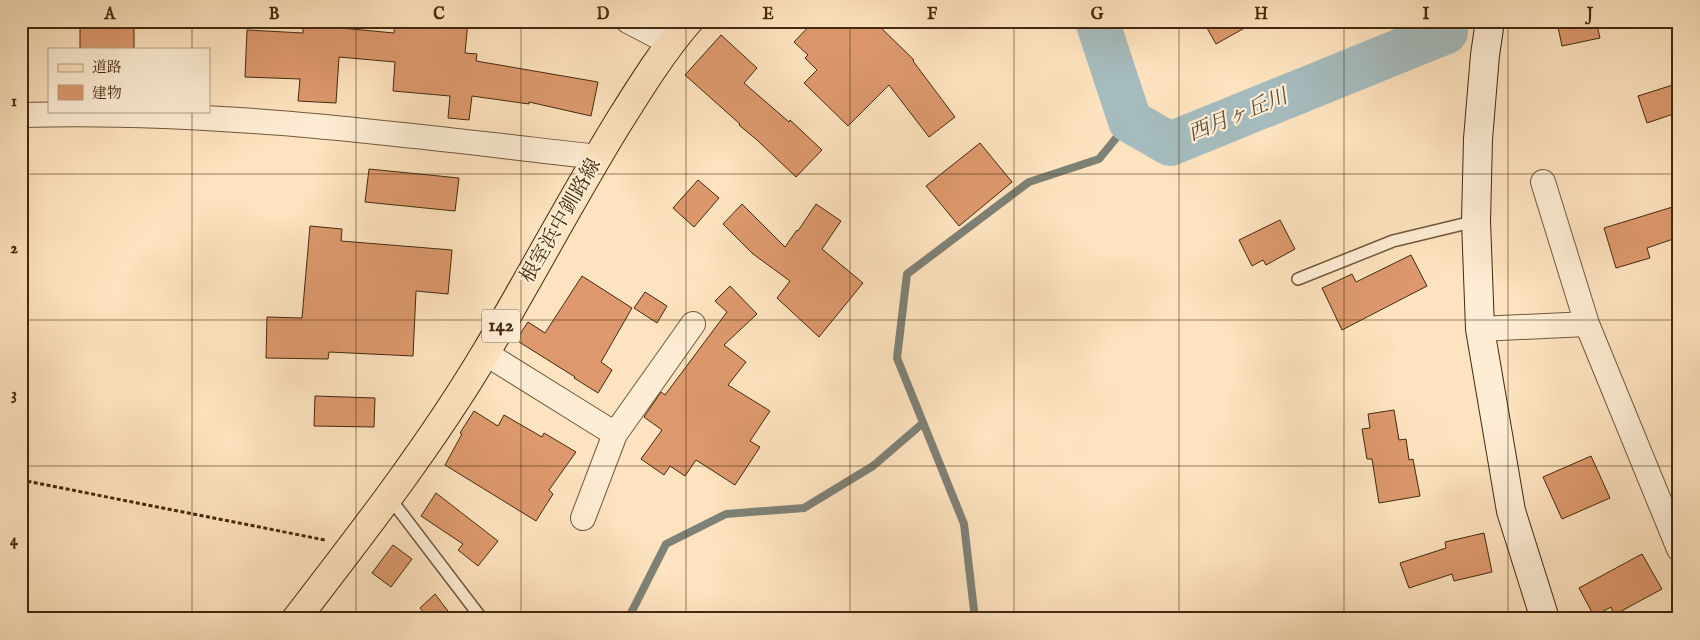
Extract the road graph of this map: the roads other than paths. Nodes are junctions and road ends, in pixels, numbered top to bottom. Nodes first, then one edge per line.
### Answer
1 (628, 21) edge
2 (689, 21) edge
3 (1490, 21) edge
4 (670, 43) junction
5 (21, 115) edge
6 (597, 156) junction
7 (1543, 182) dead end
8 (1476, 221) junction
9 (1298, 278) dead end
10 (693, 324) dead end
11 (1587, 324) junction
12 (1480, 329) junction
13 (485, 353) junction
14 (615, 434) junction
15 (389, 496) junction
16 (583, 518) dead end
17 (1679, 548) edge
18 (296, 619) edge
19 (482, 619) edge
20 (1545, 619) edge

1 - 4 street
2 - 4 main road, 根室浜中釧路線 / 142
3 - 8 street
4 - 6 main road, 根室浜中釧路線 / 142
5 - 6 street
6 - 13 main road, 根室浜中釧路線 / 142
7 - 11 street
8 - 9 lane
8 - 12 street
10 - 14 street
11 - 12 street
11 - 17 street
12 - 20 street
13 - 14 street
13 - 15 main road, 根室浜中釧路線 / 142
14 - 16 street
15 - 18 main road, 根室浜中釧路線 / 142
15 - 19 lane

